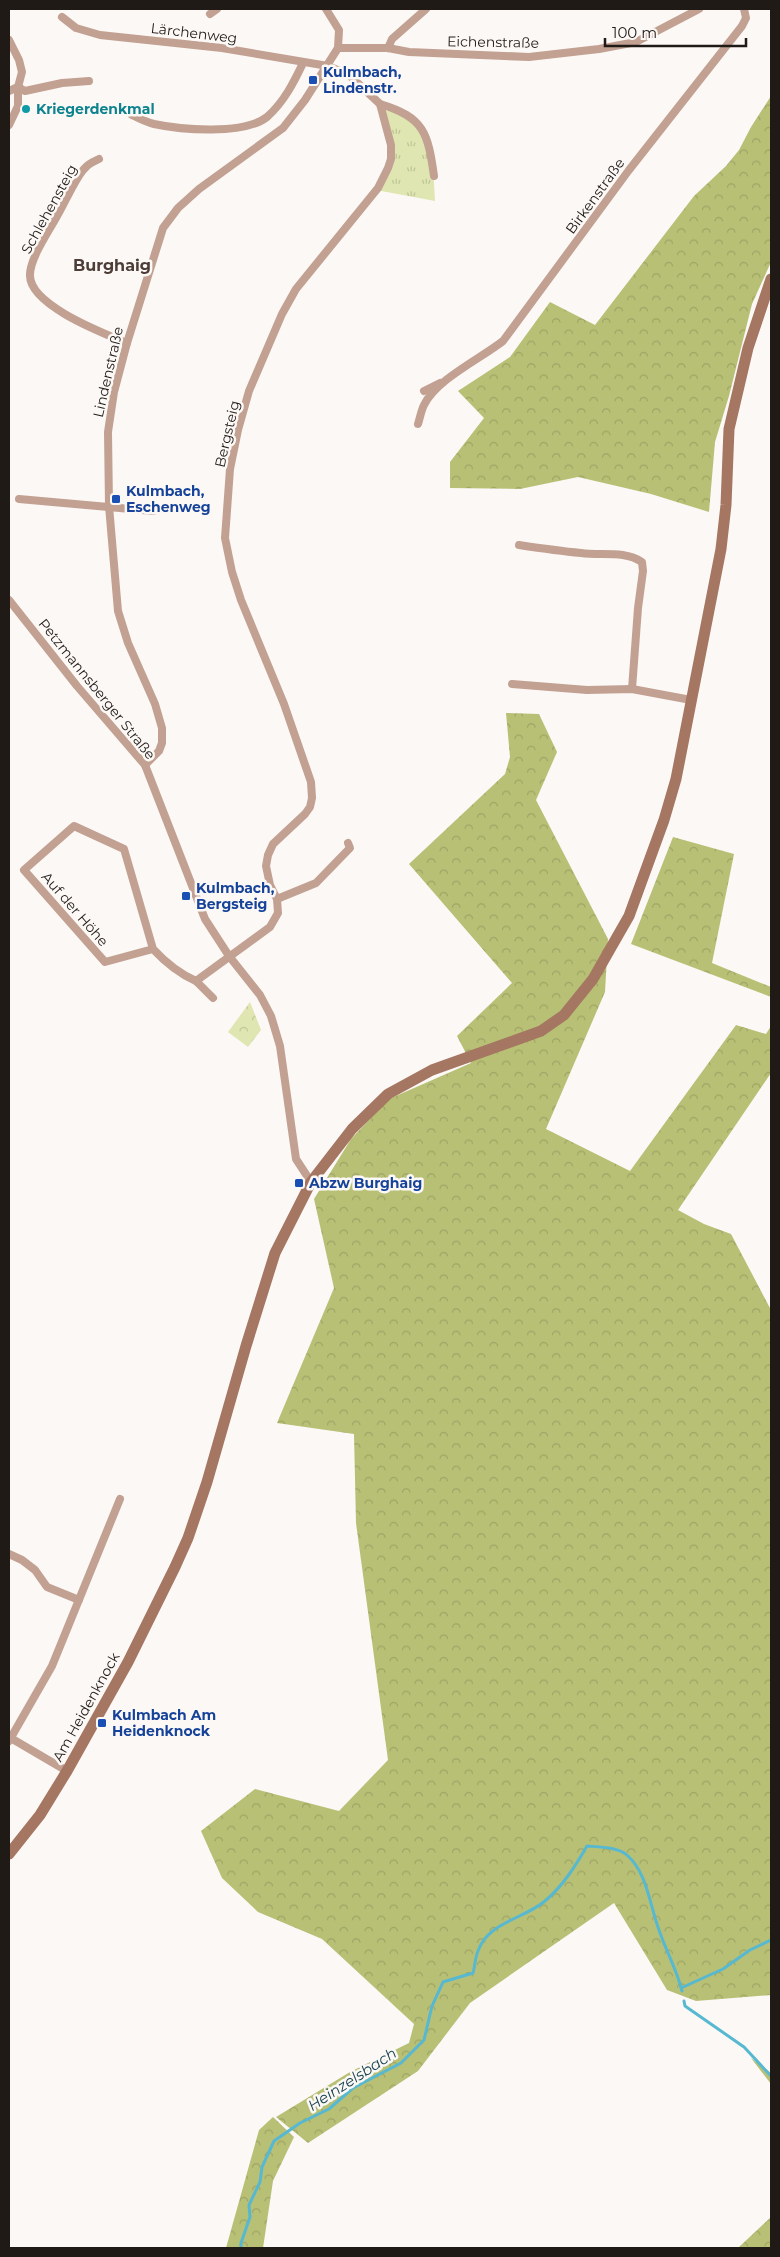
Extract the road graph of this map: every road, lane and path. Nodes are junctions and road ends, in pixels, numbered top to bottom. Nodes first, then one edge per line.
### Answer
1 (217, 9) edge
2 (326, 9) edge
3 (426, 9) edge
4 (699, 9) edge
5 (744, 9) edge
6 (210, 14) dead end
7 (62, 17) dead end
8 (9, 40) edge
9 (338, 48) junction
10 (388, 48) junction
11 (303, 63) junction
12 (328, 66) junction
13 (89, 81) dead end
14 (18, 87) junction
15 (9, 90) edge
16 (380, 104) junction
17 (132, 115) dead end
18 (9, 125) edge
19 (99, 159) dead end
20 (434, 176) dead end
21 (771, 278) edge
22 (126, 343) junction
23 (444, 381) junction
24 (424, 391) dead end
25 (418, 424) dead end
26 (20, 499) dead end
27 (110, 506) junction
28 (152, 511) dead end
29 (519, 545) dead end
30 (9, 600) edge
31 (512, 684) dead end
32 (632, 689) junction
33 (691, 700) junction
34 (145, 765) junction
35 (348, 843) dead end
36 (277, 899) junction
37 (153, 949) junction
38 (229, 956) junction
39 (196, 981) junction
40 (212, 998) dead end
41 (311, 1182) junction
42 (120, 1498) dead end
43 (9, 1554) edge
44 (79, 1600) junction
45 (9, 1739) edge
46 (67, 1771) junction
47 (9, 1854) edge

1 - 6 street
2 - 9 street
3 - 10 street
4 - 10 street, Eichenstraße
5 - 23 street, Birkenstraße
7 - 11 street, Lärchenweg
8 - 14 street
9 - 10 street, Eichenstraße
9 - 12 street, Lindenstraße
11 - 12 street, Lärchenweg
11 - 17 street
12 - 16 street
12 - 22 street, Lindenstraße
13 - 14 street
14 - 15 street
14 - 18 street
16 - 20 street
16 - 36 street, Bergsteig
19 - 22 street, Schlehensteig
21 - 33 street, Am Heidenknock
22 - 27 street, Lindenstraße
23 - 24 street, Birkenstraße
23 - 25 street, Birkenstraße
26 - 27 street
27 - 28 street
27 - 34 street, Lindenstraße
29 - 32 street
30 - 34 street, Petzmannsberger Straße
31 - 32 street
32 - 33 street
33 - 41 street, Am Heidenknock
34 - 38 street, Petzmannsberger Straße
35 - 36 street
36 - 38 street
37 - 37 street, Auf der Höhe
37 - 39 street
38 - 39 street
38 - 41 street, Petzmannsberger Straße
39 - 40 street
41 - 46 street, Am Heidenknock
42 - 44 street
43 - 44 street
44 - 45 street
45 - 46 street
46 - 47 street, Am Heidenknock

